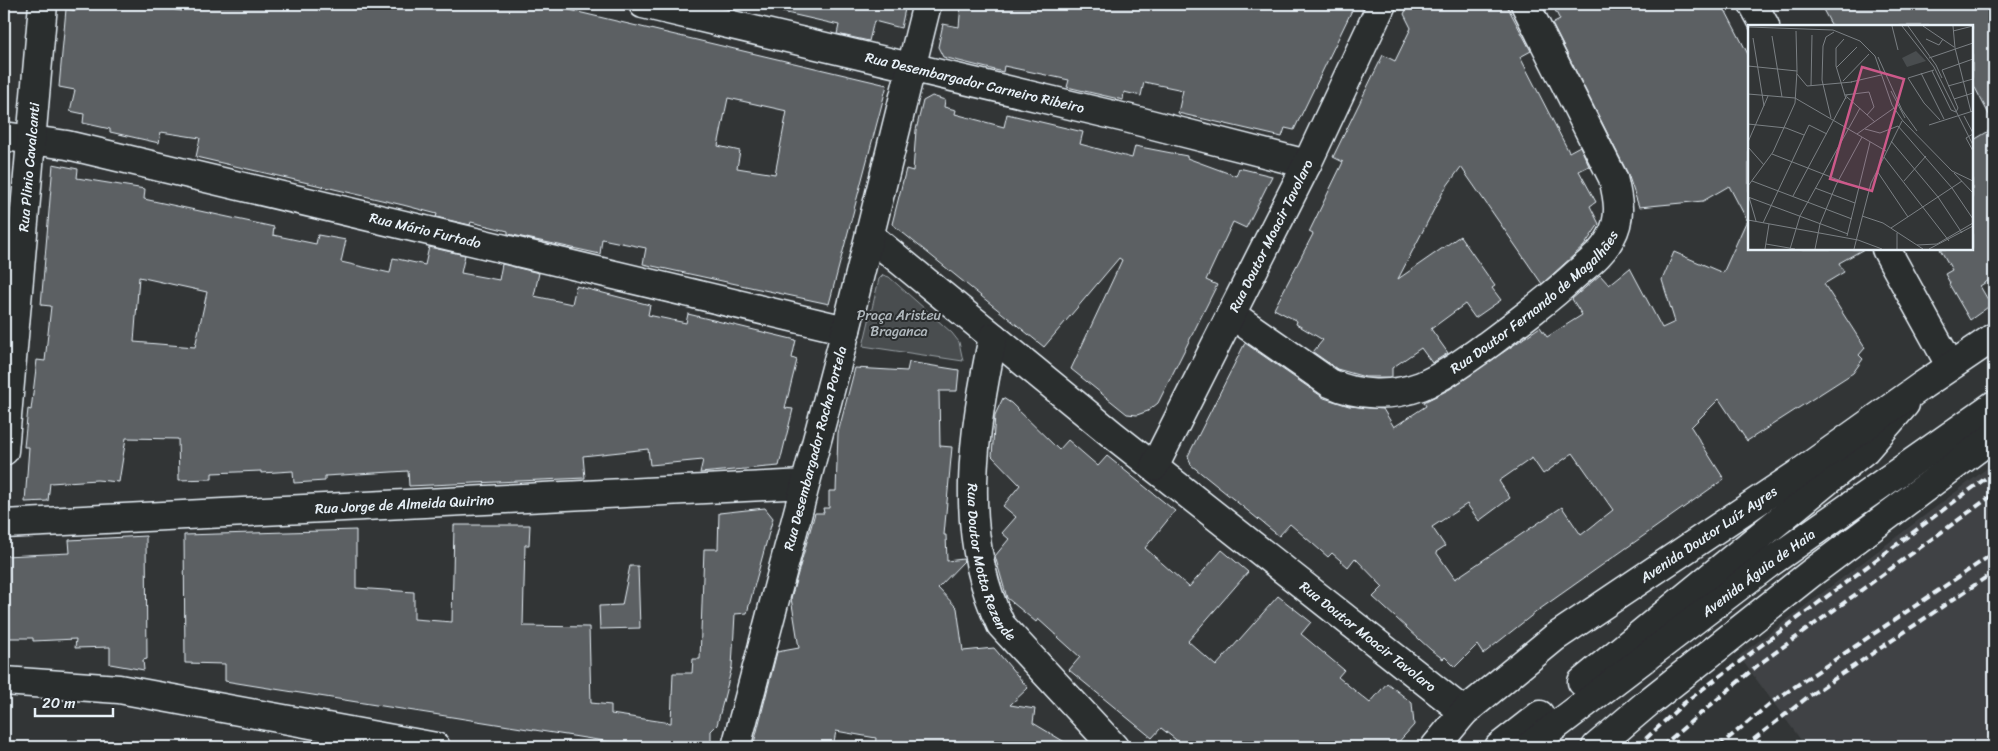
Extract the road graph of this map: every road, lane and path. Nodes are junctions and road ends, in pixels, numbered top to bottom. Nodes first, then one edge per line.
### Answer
1 (43, 4) edge
2 (643, 4) edge
3 (927, 4) edge
4 (1382, 4) edge
5 (1525, 4) edge
6 (1753, 4) edge
7 (1764, 25) edge
8 (912, 69) junction
9 (4, 136) edge
10 (31, 140) junction
11 (1307, 164) junction
12 (870, 236) junction
13 (1887, 250) edge
14 (1231, 314) junction
15 (846, 330) junction
16 (993, 337) junction
17 (1994, 337) edge
18 (1950, 365) junction
19 (1922, 384) junction
20 (1994, 405) edge
21 (1994, 436) edge
22 (4, 451) edge
23 (1154, 467) junction
24 (805, 484) junction
25 (4, 524) edge
26 (4, 681) edge
27 (1464, 712) junction
28 (359, 741) edge
29 (436, 747) edge
30 (736, 747) edge
31 (1114, 747) edge
32 (1435, 747) edge
33 (1499, 747) edge
34 (1528, 747) edge
35 (1596, 747) edge

1 - 10 main road, Rua Plinio Cavalcanti
2 - 8 main road, Rua Desembargador Carneiro Ribeiro
3 - 8 main road, Rua Desembargador Rocha Portela
4 - 11 main road, Rua Doutor Moacir Tavolaro
5 - 14 main road, Rua Doutor Fernando de Magalhães
6 - 7 main road
8 - 11 main road, Rua Desembargador Carneiro Ribeiro
8 - 12 main road, Rua Desembargador Rocha Portela
9 - 10 main road, Rua Mário Furtado
10 - 15 main road, Rua Mário Furtado
10 - 22 main road, Rua Plinio Cavalcanti
11 - 14 main road, Rua Doutor Moacir Tavolaro
12 - 15 main road, Rua Desembargador Rocha Portela
12 - 16 main road, Rua Doutor Moacir Tavolaro
13 - 18 main road
14 - 23 main road, Rua Doutor Moacir Tavolaro
15 - 24 main road, Rua Desembargador Rocha Portela
16 - 23 main road, Rua Doutor Moacir Tavolaro
16 - 31 main road, Rua Doutor Motta Rezende
17 - 18 main road, Avenida Doutor Luíz Ayres
18 - 19 main road, Avenida Doutor Luíz Ayres
19 - 27 main road, Avenida Doutor Luíz Ayres
19 - 33 main road, Avenida Águia de Haia
20 - 34 main road, Avenida Águia de Haia
21 - 35 main road
23 - 27 main road, Rua Doutor Moacir Tavolaro
24 - 25 main road, Rua Jorge de Almeida Quirino
24 - 30 main road, Rua Desembargador Rocha Portela
26 - 28 main road
27 - 32 main road, Avenida Doutor Luíz Ayres
28 - 29 main road

